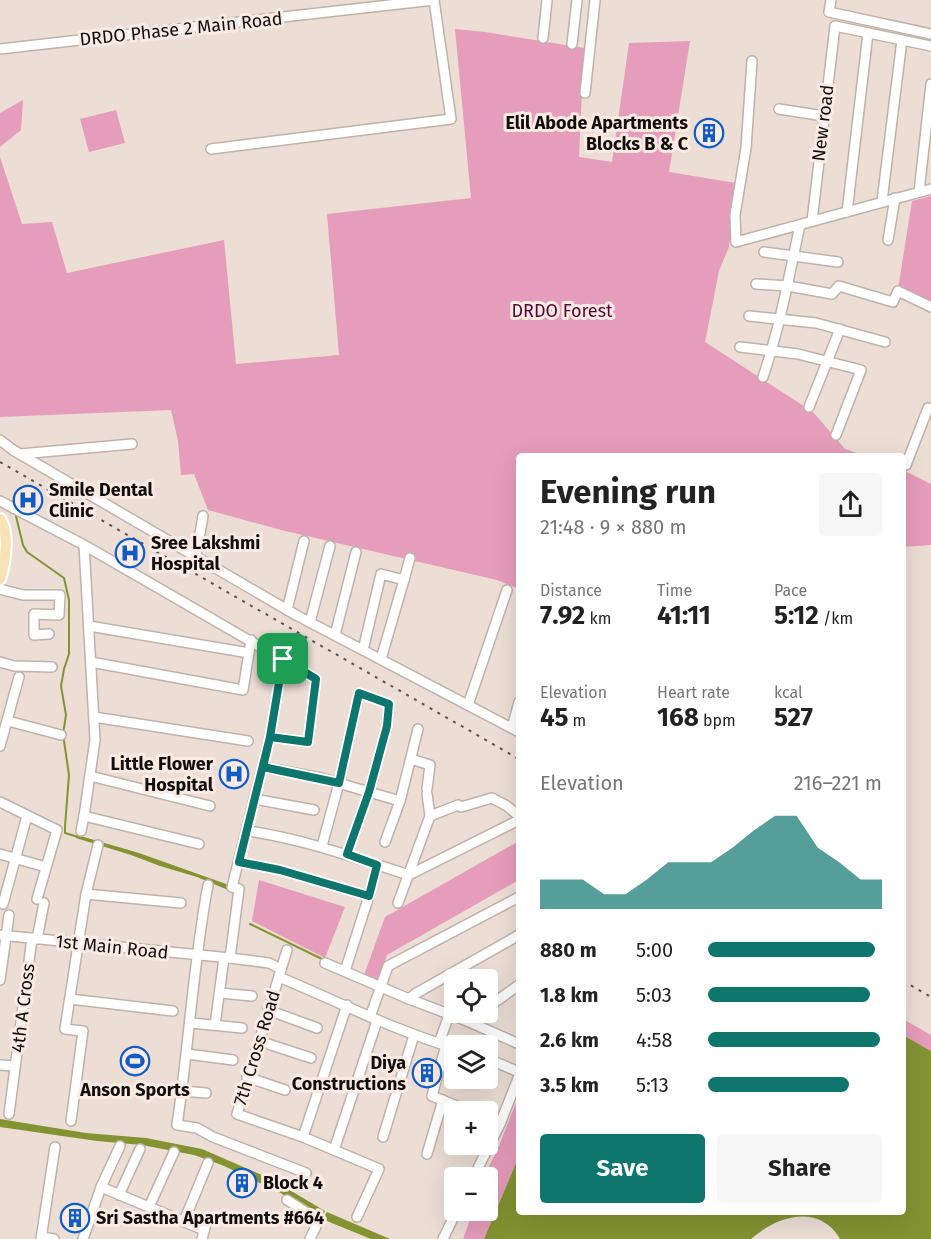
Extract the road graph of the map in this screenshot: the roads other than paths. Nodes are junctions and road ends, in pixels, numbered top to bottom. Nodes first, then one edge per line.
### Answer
1 (434, 0) edge
2 (547, 0) edge
3 (577, 0) edge
4 (595, 0) edge
5 (831, 0) edge
6 (868, 33) junction
7 (931, 34) edge
8 (543, 38) dead end
9 (902, 40) junction
10 (572, 44) dead end
11 (931, 46) edge
12 (0, 49) edge
13 (753, 61) dead end
14 (931, 84) edge
15 (585, 93) dead end
16 (779, 109) dead end
17 (824, 116) junction
18 (211, 149) dead end
19 (931, 189) edge
20 (920, 192) junction
21 (895, 198) junction
22 (882, 201) junction
23 (847, 212) junction
24 (812, 221) junction
25 (800, 225) junction
26 (888, 240) dead end
27 (764, 252) dead end
28 (794, 256) junction
29 (838, 262) dead end
30 (756, 284) dead end
31 (788, 286) junction
32 (931, 307) edge
33 (749, 316) dead end
34 (780, 318) junction
35 (840, 329) junction
36 (885, 342) dead end
37 (740, 347) dead end
38 (772, 350) junction
39 (827, 361) junction
40 (763, 377) dead end
41 (809, 407) dead end
42 (931, 409) edge
43 (836, 435) dead end
44 (0, 440) edge
45 (132, 444) dead end
46 (20, 454) junction
47 (906, 465) dead end
48 (0, 501) edge
49 (202, 516) dead end
50 (0, 519) edge
51 (304, 541) dead end
52 (84, 545) junction
53 (330, 546) dead end
54 (356, 552) dead end
55 (196, 556) junction
56 (410, 558) dead end
57 (0, 578) edge
58 (404, 580) junction
59 (0, 589) edge
60 (507, 590) dead end
61 (287, 610) junction
62 (310, 622) junction
63 (89, 626) junction
64 (49, 634) dead end
65 (335, 635) junction
66 (251, 640) junction
67 (363, 650) junction
68 (249, 653) junction
69 (283, 659) junction
70 (381, 659) junction
71 (0, 662) edge
72 (91, 662) junction
73 (52, 668) dead end
74 (19, 677) dead end
75 (468, 705) junction
76 (94, 717) junction
77 (8, 721) junction
78 (418, 729) dead end
79 (516, 730) edge
80 (61, 735) dead end
81 (270, 737) junction
82 (248, 741) dead end
83 (0, 746) edge
84 (411, 759) junction
85 (263, 767) junction
86 (90, 776) junction
87 (339, 783) junction
88 (369, 792) junction
89 (254, 800) junction
90 (400, 801) junction
91 (0, 802) edge
92 (210, 806) dead end
93 (314, 810) dead end
94 (516, 815) edge
95 (27, 816) junction
96 (84, 816) junction
97 (429, 819) junction
98 (516, 820) edge
99 (81, 831) dead end
100 (248, 831) junction
101 (385, 842) dead end
102 (199, 844) dead end
103 (98, 845) dead end
104 (322, 846) junction
105 (0, 854) edge
106 (347, 854) junction
107 (15, 859) junction
108 (239, 862) junction
109 (377, 865) junction
110 (46, 867) junction
111 (409, 875) junction
112 (208, 885) dead end
113 (86, 894) junction
114 (369, 896) junction
115 (516, 899) edge
116 (181, 903) dead end
117 (398, 903) dead end
118 (3, 904) dead end
119 (9, 915) dead end
120 (3, 935) edge
121 (516, 937) edge
122 (34, 938) junction
123 (79, 943) junction
124 (287, 950) dead end
125 (197, 956) junction
126 (227, 958) junction
127 (325, 963) dead end
128 (345, 971) junction
129 (280, 973) junction
130 (0, 980) edge
131 (380, 987) junction
132 (516, 987) edge
133 (220, 993) junction
134 (252, 996) dead end
135 (70, 999) junction
136 (409, 999) junction
137 (498, 1000) edge
138 (347, 1005) junction
139 (268, 1010) junction
140 (173, 1011) dead end
141 (444, 1013) edge
142 (373, 1019) junction
143 (191, 1023) junction
144 (472, 1023) edge
145 (215, 1025) junction
146 (242, 1029) dead end
147 (317, 1029) dead end
148 (414, 1035) junction
149 (259, 1041) junction
150 (516, 1043) edge
151 (444, 1044) edge
152 (187, 1054) junction
153 (444, 1055) edge
154 (311, 1058) dead end
155 (233, 1060) dead end
156 (498, 1064) edge
157 (0, 1065) edge
158 (15, 1066) junction
159 (516, 1073) edge
160 (247, 1077) junction
161 (516, 1082) edge
162 (285, 1089) dead end
163 (182, 1091) junction
164 (206, 1093) dead end
165 (442, 1100) joint
166 (9, 1114) dead end
167 (71, 1121) dead end
168 (500, 1124) joint
169 (303, 1137) junction
170 (383, 1137) dead end
171 (120, 1146) dead end
172 (55, 1147) dead end
173 (140, 1149) dead end
174 (334, 1150) junction
175 (174, 1152) dead end
176 (427, 1154) dead end
177 (208, 1163) dead end
178 (478, 1167) edge
179 (306, 1173) dead end
180 (101, 1187) junction
181 (119, 1194) junction
182 (287, 1200) dead end
183 (149, 1207) junction
184 (357, 1217) dead end
185 (184, 1221) junction
186 (452, 1221) edge
187 (205, 1230) edge
188 (41, 1238) edge
189 (54, 1239) edge
190 (83, 1239) edge
191 (310, 1239) edge
192 (443, 1239) edge

1 - 12 street, DRDO Phase 2 Main Road
1 - 18 street
2 - 8 street
3 - 10 street
4 - 15 street
5 - 7 street
6 - 9 street
6 - 17 street, New road
6 - 23 street
9 - 11 street
9 - 22 street
13 - 25 street
14 - 20 street
16 - 17 street
17 - 24 street, New road
19 - 20 street
20 - 21 street
21 - 22 street
21 - 26 street
22 - 23 street
23 - 24 street
24 - 25 street
25 - 28 street
27 - 28 street
28 - 29 street
28 - 31 street
30 - 31 street
31 - 32 street
31 - 34 street
33 - 34 street
34 - 35 street
34 - 38 street
35 - 36 street
35 - 39 street
37 - 38 street
38 - 39 street
38 - 40 street
39 - 41 street
39 - 43 street
42 - 47 street
44 - 46 street
45 - 46 street
46 - 55 street
48 - 52 street
49 - 55 street
50 - 57 main road
51 - 61 street
52 - 63 street
52 - 66 street
53 - 62 street
54 - 65 street
55 - 61 street
56 - 58 street
58 - 67 street
58 - 70 street
59 - 64 street
60 - 75 street
61 - 62 street
62 - 65 street
63 - 68 street
63 - 72 street
65 - 67 street
66 - 68 street
66 - 69 street
67 - 70 street
68 - 72 street
69 - 81 street
69 - 81 street
70 - 75 street
71 - 73 street
72 - 76 street
74 - 77 street
75 - 79 street
76 - 82 street
76 - 86 street
77 - 80 street
77 - 83 street
78 - 84 street
81 - 85 street
84 - 90 street
84 - 97 street
85 - 87 street
85 - 89 street
86 - 92 street
86 - 96 street
87 - 88 street
87 - 88 street
87 - 104 street
88 - 90 street
88 - 106 street
89 - 93 street
89 - 100 street
90 - 101 street
91 - 95 street
94 - 97 street
95 - 107 street
95 - 110 street, 4th A Cross
96 - 99 street
96 - 102 street
97 - 111 street
98 - 111 street
100 - 104 street
100 - 108 street
103 - 113 street
104 - 106 street
105 - 107 street
106 - 109 street
107 - 110 street
107 - 118 street
108 - 114 street
108 - 126 street
109 - 111 street
109 - 114 street
110 - 122 street, 4th A Cross
111 - 117 street
112 - 125 street
113 - 116 street
113 - 123 street
114 - 128 street
115 - 131 street
119 - 120 street
120 - 122 street, 1st Main Road
120 - 130 street
121 - 136 street
122 - 123 street, 1st Main Road
122 - 158 street, 4th A Cross
123 - 125 street, 1st Main Road
123 - 135 street
124 - 129 street, 7th Cross Road
125 - 126 street, 1st Main Road
125 - 143 street
126 - 129 street, 1st Main Road
126 - 133 street
127 - 128 street
128 - 131 street
129 - 138 street
129 - 139 street, 7th Cross Road
131 - 136 street
131 - 142 street
132 - 137 street
133 - 134 street
133 - 145 street
135 - 140 street
135 - 167 street
136 - 141 street
138 - 142 street
138 - 169 street
139 - 147 street
139 - 149 street, 7th Cross Road
142 - 148 street
142 - 174 street
143 - 145 street
143 - 152 street
144 - 150 street
145 - 146 street
148 - 151 street
148 - 170 street
149 - 154 street
149 - 160 street, 7th Cross Road
152 - 155 street
152 - 163 street
153 - 165 street
156 - 159 street
157 - 158 street
158 - 166 street, 4th A Cross
160 - 162 street
160 - 169 street, 7th Cross Road
161 - 168 street
163 - 164 street
163 - 179 street
165 - 176 street
168 - 178 street
169 - 174 street, 7th Cross Road
171 - 180 street
172 - 188 street
173 - 181 street
174 - 184 street, 7th Cross Road
175 - 183 street
177 - 185 street
180 - 181 street
180 - 190 street
181 - 183 street
182 - 191 street
183 - 185 street
185 - 187 street
186 - 192 street
188 - 189 street

